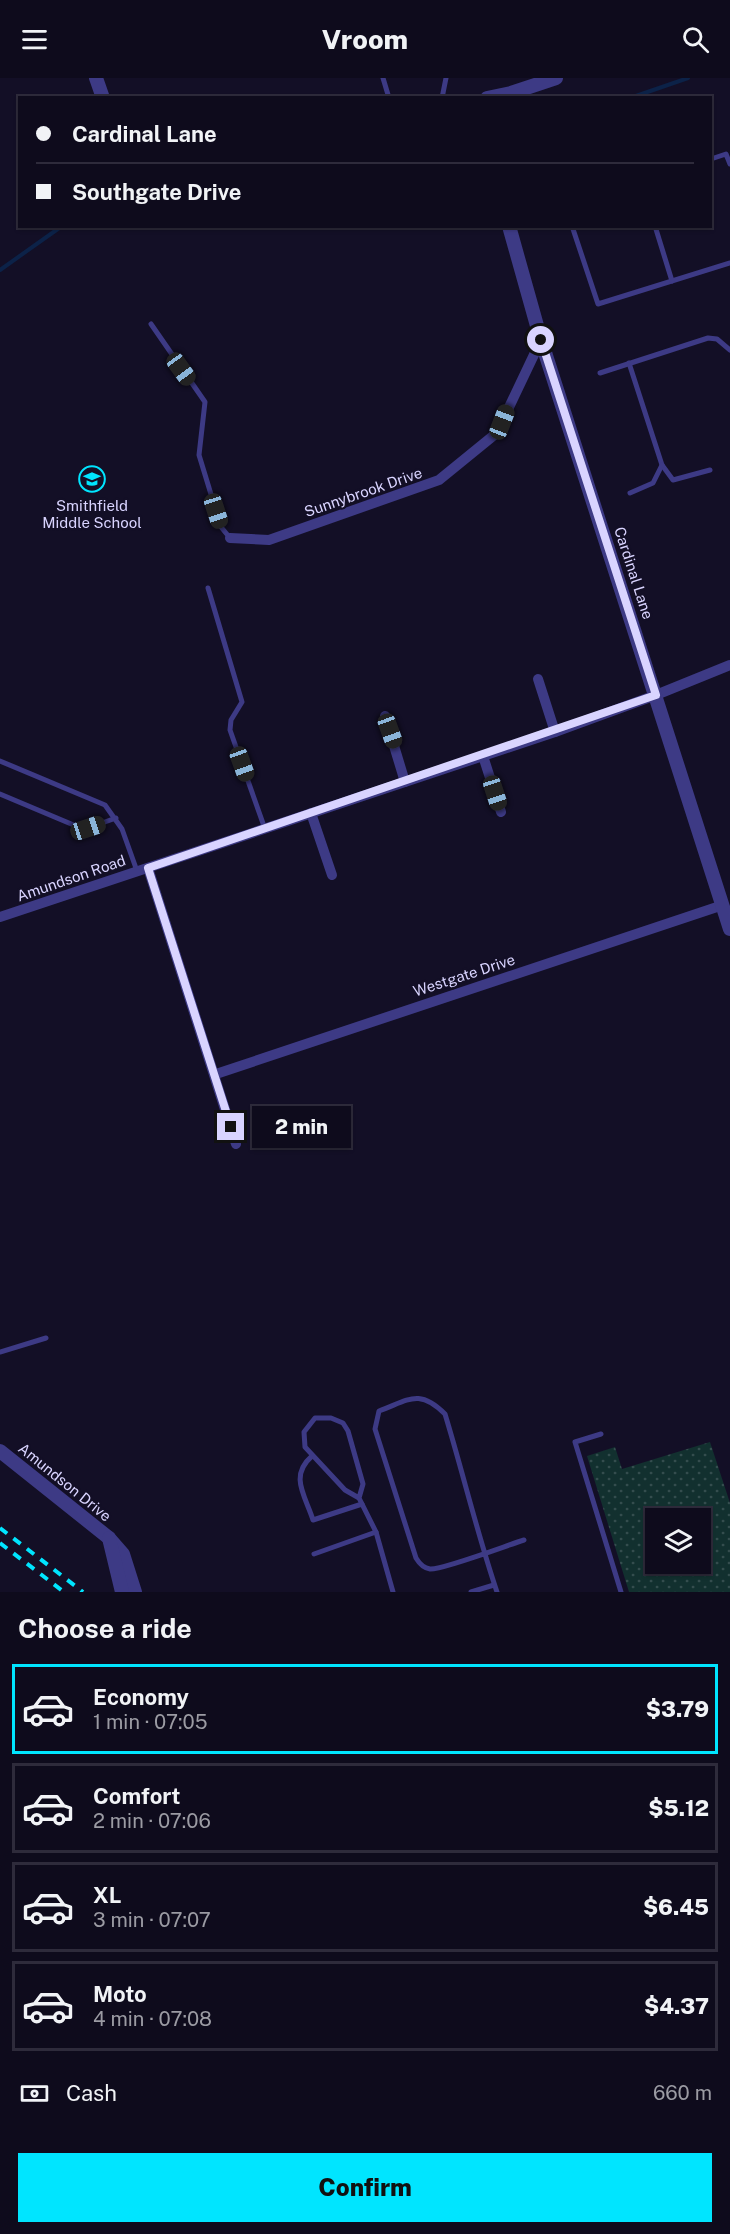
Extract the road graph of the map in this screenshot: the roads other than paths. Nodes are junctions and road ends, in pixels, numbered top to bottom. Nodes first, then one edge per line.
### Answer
1 (96, 78) edge
2 (383, 78) edge
3 (446, 78) edge
4 (556, 78) edge
5 (102, 96) edge
6 (388, 96) edge
7 (442, 96) edge
8 (497, 96) edge
9 (712, 159) edge
10 (730, 164) edge
11 (510, 228) edge
12 (573, 228) edge
13 (656, 228) edge
14 (730, 263) edge
15 (672, 281) junction
16 (151, 324) dead end
17 (541, 340) junction
18 (730, 350) edge
19 (629, 363) junction
20 (600, 373) dead end
21 (662, 465) junction
22 (710, 470) dead end
23 (630, 493) dead end
24 (230, 538) joint
25 (208, 588) dead end
26 (730, 665) edge
27 (537, 679) dead end
28 (656, 695) junction
29 (385, 716) dead end
30 (555, 732) junction
31 (483, 756) junction
32 (0, 761) edge
33 (405, 782) junction
34 (0, 794) edge
35 (501, 812) dead end
36 (311, 813) junction
37 (116, 818) junction
38 (265, 829) junction
39 (142, 870) junction
40 (332, 875) dead end
41 (723, 905) junction
42 (0, 917) edge
43 (730, 929) edge
44 (216, 1074) junction
45 (237, 1144) dead end
46 (46, 1338) dead end
47 (0, 1352) edge
48 (601, 1434) dead end
49 (0, 1452) edge
50 (312, 1456) junction
51 (361, 1501) junction
52 (376, 1533) junction
53 (109, 1538) junction
54 (524, 1540) dead end
55 (484, 1553) junction
56 (314, 1554) dead end
57 (494, 1585) junction
58 (122, 1592) edge
59 (135, 1592) edge
60 (393, 1592) edge
61 (471, 1592) edge
62 (496, 1592) edge
63 (621, 1592) edge

1 - 5 street
2 - 6 lane
3 - 7 lane
4 - 8 street
9 - 10 lane
11 - 17 street, Cardinal Lane
12 - 15 lane
13 - 15 lane
14 - 15 lane
16 - 24 lane
17 - 24 street, Sunnybrook Drive
17 - 28 street, Cardinal Lane
18 - 19 lane
19 - 20 lane
19 - 21 lane
21 - 22 lane
21 - 23 lane
25 - 38 lane
26 - 28 street, Amundson Road
27 - 30 street
28 - 30 street, Amundson Road
28 - 41 street, Cardinal Lane
29 - 33 street
30 - 31 street, Amundson Road
31 - 33 street, Amundson Road
31 - 35 street
32 - 37 lane
33 - 36 street, Amundson Road
34 - 37 lane
36 - 38 street, Amundson Road
36 - 40 street
37 - 39 lane
38 - 39 street, Amundson Road
39 - 42 street, Amundson Road
39 - 44 street
41 - 43 street, Cardinal Lane
41 - 44 street, Westgate Drive
44 - 45 street
46 - 47 lane
48 - 63 lane
49 - 53 street, Amundson Drive
50 - 51 lane
50 - 51 lane
50 - 51 lane
51 - 52 lane
52 - 56 lane
52 - 60 lane
53 - 58 street
53 - 59 street, Amundson Drive
54 - 55 lane
55 - 55 lane
55 - 57 lane
57 - 61 lane
57 - 62 lane

